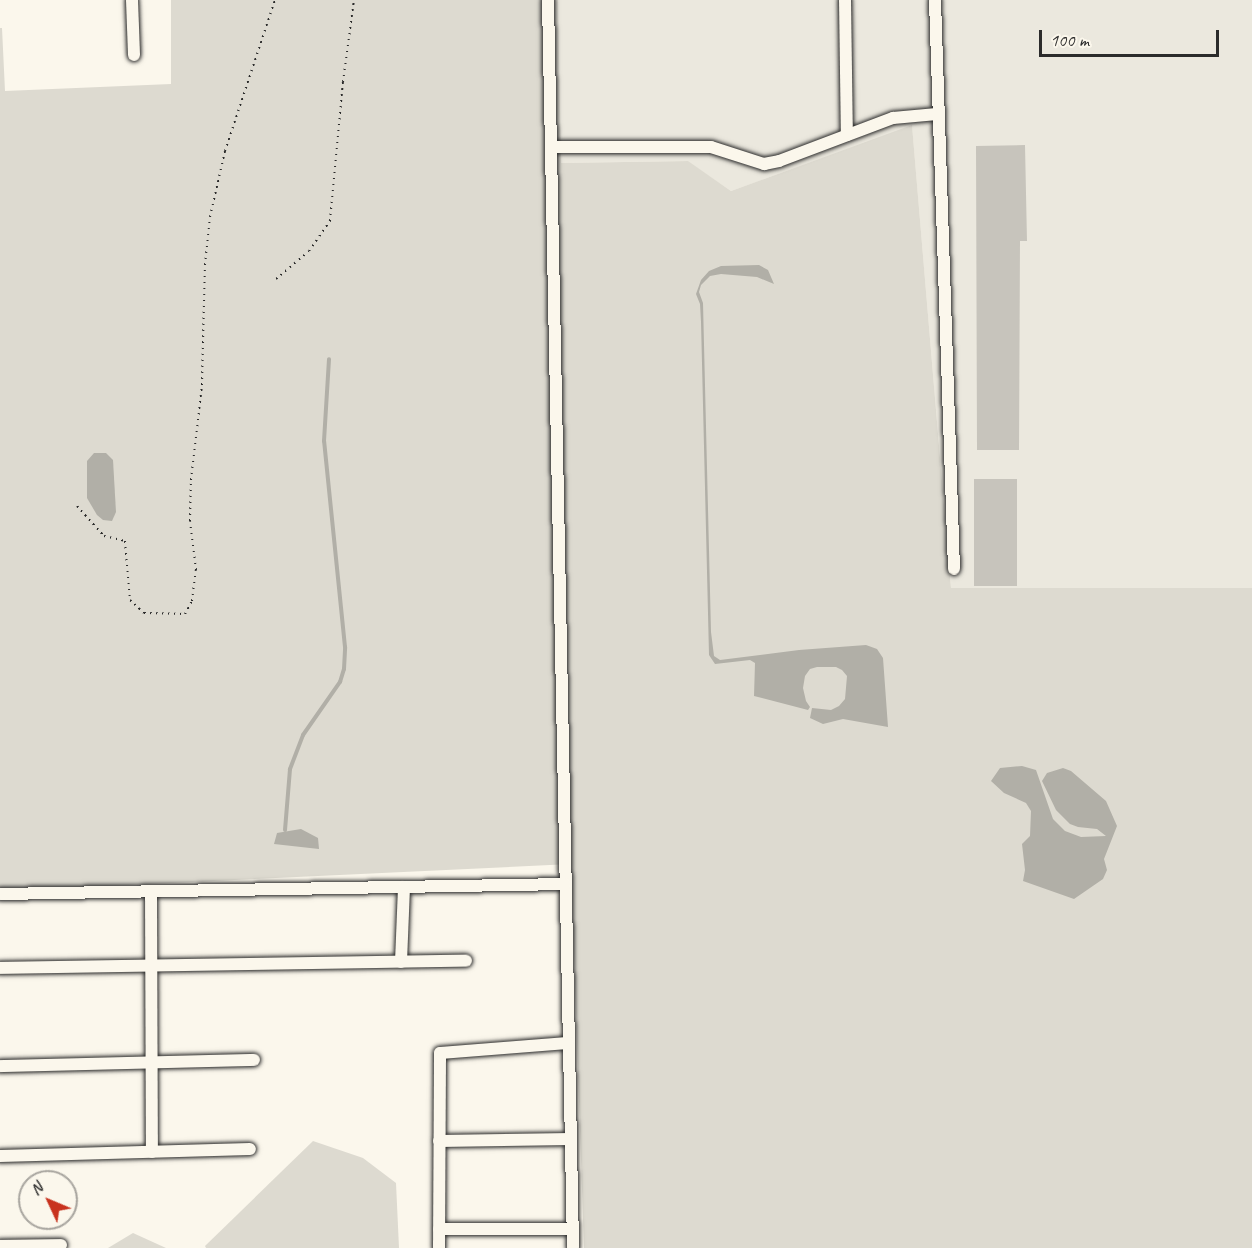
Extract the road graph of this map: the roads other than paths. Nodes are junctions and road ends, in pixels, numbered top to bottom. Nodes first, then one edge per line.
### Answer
1 (132, 0) edge
2 (548, 0) edge
3 (845, 0) edge
4 (935, 0) edge
5 (134, 55) dead end
6 (937, 114) junction
7 (847, 135) junction
8 (553, 147) junction
9 (954, 569) dead end
10 (565, 884) junction
11 (404, 887) junction
12 (151, 891) junction
13 (0, 894) edge
14 (466, 961) dead end
15 (401, 962) junction
16 (151, 966) junction
17 (0, 968) edge
18 (568, 1043) junction
19 (254, 1060) dead end
20 (152, 1063) junction
21 (0, 1066) edge
22 (571, 1138) junction
23 (439, 1141) junction
24 (250, 1149) dead end
25 (152, 1152) junction
26 (0, 1156) edge
27 (439, 1229) junction
28 (573, 1229) junction
29 (61, 1245) dead end
30 (0, 1246) edge
31 (439, 1248) edge
32 (573, 1248) edge

1 - 5 lane
2 - 8 lane
3 - 7 lane
4 - 6 lane
6 - 7 lane
6 - 9 lane
7 - 8 lane
8 - 10 lane
10 - 11 lane
10 - 18 lane
11 - 12 lane
11 - 15 lane
12 - 13 lane
12 - 16 lane
14 - 15 lane
15 - 16 lane
16 - 17 lane
16 - 20 lane
18 - 22 lane
18 - 23 lane
19 - 20 lane
20 - 21 lane
20 - 25 lane
22 - 23 lane
22 - 28 lane
23 - 27 lane
24 - 25 lane
25 - 26 lane
27 - 28 lane
27 - 31 lane
28 - 32 lane
29 - 30 lane

